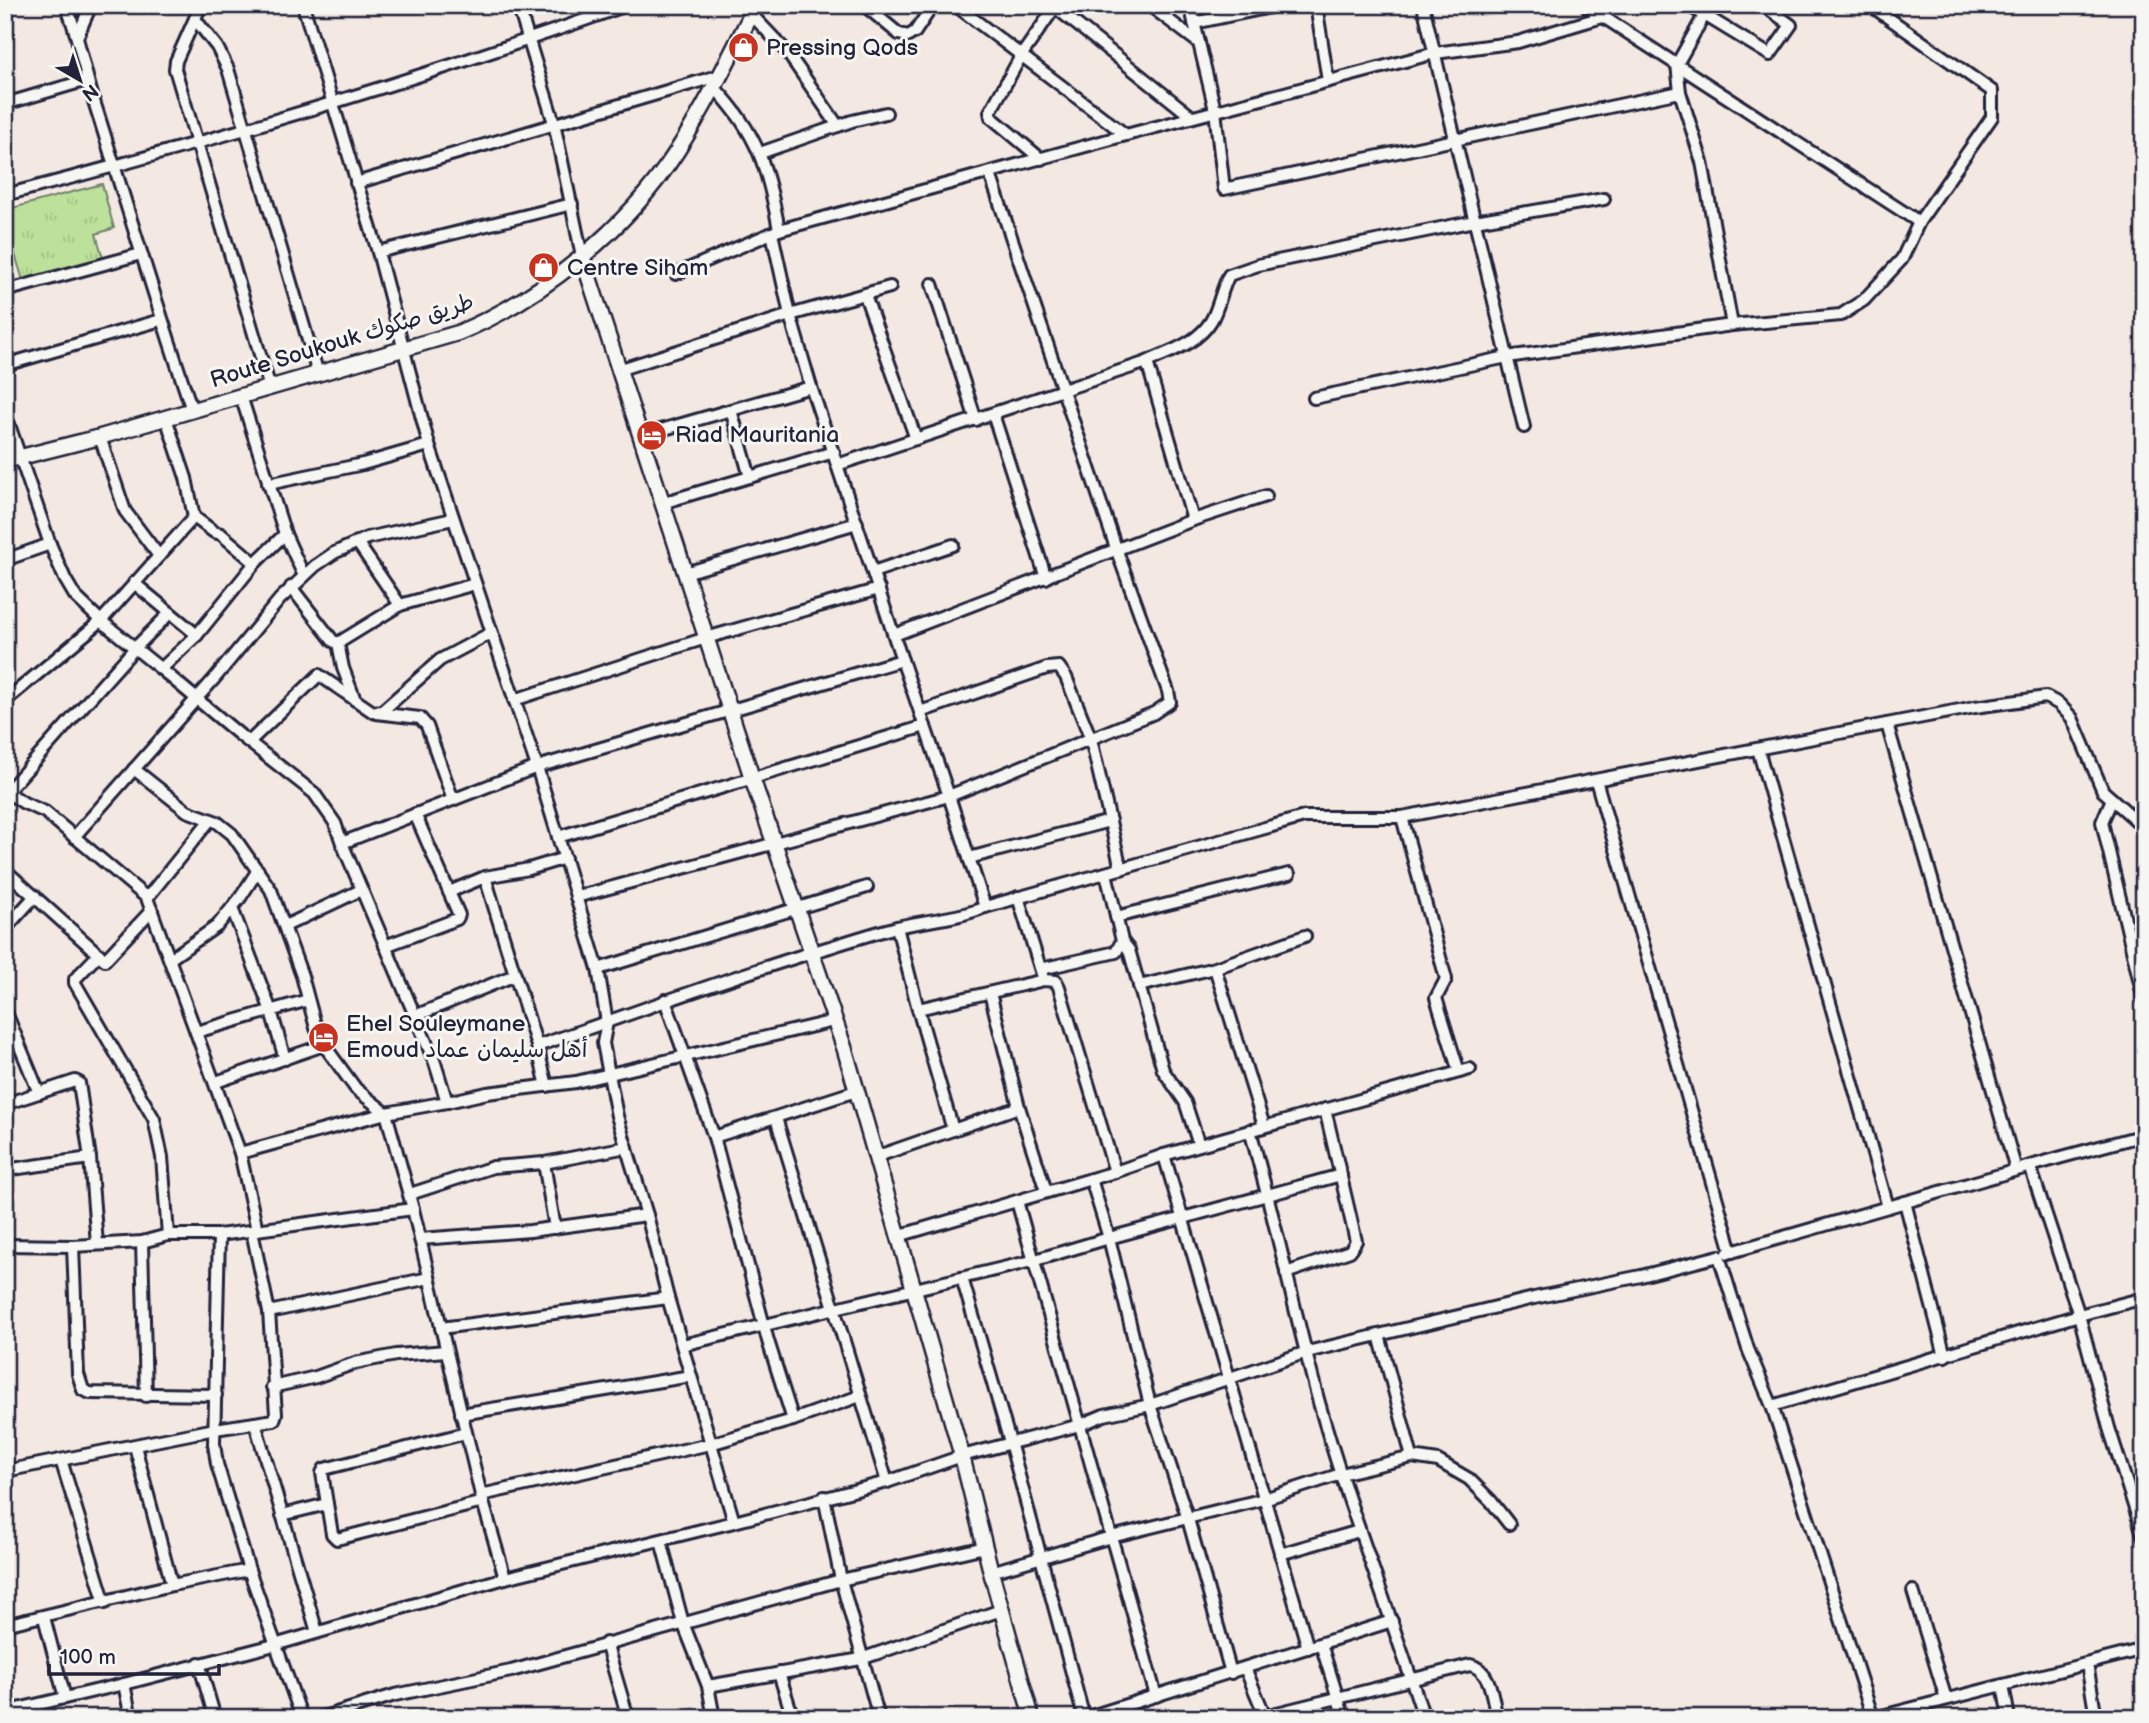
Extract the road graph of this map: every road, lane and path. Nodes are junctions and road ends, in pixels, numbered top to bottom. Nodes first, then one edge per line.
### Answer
1 (66, 5) edge
2 (91, 5) edge
3 (201, 5) edge
4 (303, 5) edge
5 (518, 5) edge
6 (627, 5) edge
7 (864, 5) edge
8 (933, 5) edge
9 (955, 5) edge
10 (1149, 5) edge
11 (1190, 5) edge
12 (1280, 5) edge
13 (1316, 5) edge
14 (1423, 5) edge
15 (1585, 5) edge
16 (1688, 5) edge
17 (1763, 5) edge
18 (1870, 5) edge
19 (1055, 6) edge
20 (754, 10) edge
21 (1708, 11) edge
22 (1602, 17) junction
23 (195, 19) junction
24 (1194, 23) junction
25 (78, 35) junction
26 (529, 40) junction
27 (1199, 43) junction
28 (1435, 53) junction
29 (1021, 57) junction
30 (1677, 64) junction
31 (87, 80) junction
32 (718, 81) junction
33 (1328, 81) junction
34 (1680, 92) junction
35 (331, 103) junction
36 (5, 104) edge
37 (1215, 110) junction
38 (886, 113) dead end
39 (1192, 117) junction
40 (554, 123) junction
41 (838, 126) junction
42 (248, 130) junction
43 (1126, 135) junction
44 (1455, 139) junction
45 (197, 144) junction
46 (760, 153) junction
47 (1041, 159) junction
48 (115, 167) junction
49 (990, 174) junction
50 (356, 183) junction
51 (5, 195) edge
52 (1604, 199) dead end
53 (572, 204) junction
54 (1475, 221) junction
55 (1919, 222) junction
56 (776, 232) junction
57 (378, 252) junction
58 (141, 254) junction
59 (582, 256) junction
60 (676, 274) dead end
61 (932, 284) dead end
62 (890, 287) dead end
63 (5, 291) edge
64 (865, 295) junction
65 (790, 315) junction
66 (161, 320) junction
67 (1732, 325) junction
68 (403, 349) junction
69 (1507, 358) junction
70 (1147, 362) junction
71 (5, 365) edge
72 (618, 370) junction
73 (318, 374) junction
74 (811, 387) junction
75 (270, 388) junction
76 (1064, 389) junction
77 (241, 396) junction
78 (1314, 398) dead end
79 (192, 410) junction
80 (731, 410) junction
81 (5, 412) edge
82 (993, 414) junction
83 (166, 418) junction
84 (976, 420) junction
85 (1524, 427) dead end
86 (640, 436) junction
87 (100, 437) junction
88 (916, 439) junction
89 (429, 445) junction
90 (834, 452) junction
91 (21, 457) junction
92 (5, 461) edge
93 (837, 465) junction
94 (750, 477) junction
95 (268, 484) junction
96 (1266, 496) dead end
97 (662, 503) junction
98 (194, 517) junction
99 (453, 519) junction
100 (1193, 520) junction
101 (857, 523) junction
102 (285, 534) junction
103 (357, 542) junction
104 (50, 544) junction
105 (953, 545) dead end
106 (1117, 551) junction
107 (159, 556) junction
108 (5, 560) edge
109 (255, 563) junction
110 (873, 572) junction
111 (685, 573) junction
112 (304, 576) junction
113 (1046, 578) junction
114 (134, 583) junction
115 (475, 584) junction
116 (291, 587) junction
117 (879, 589) junction
118 (400, 605) junction
119 (170, 612) junction
120 (101, 621) junction
121 (491, 633) junction
122 (197, 635) junction
123 (894, 635) junction
124 (706, 638) junction
125 (338, 643) junction
126 (135, 648) junction
127 (902, 660) junction
128 (162, 669) junction
129 (195, 698) junction
130 (355, 699) junction
131 (514, 700) junction
132 (5, 701) edge
133 (729, 710) junction
134 (373, 712) junction
135 (920, 712) junction
136 (1887, 724) junction
137 (925, 726) junction
138 (1091, 739) junction
139 (249, 742) junction
140 (1758, 749) junction
141 (537, 767) junction
142 (134, 769) junction
143 (752, 778) junction
144 (1595, 780) junction
145 (6, 793) edge
146 (949, 796) junction
147 (2112, 799) junction
148 (453, 800) junction
149 (415, 814) junction
150 (1402, 817) junction
151 (210, 820) junction
152 (2144, 820) edge
153 (1110, 821) junction
154 (74, 837) junction
155 (558, 837) junction
156 (342, 843) junction
157 (774, 844) junction
158 (565, 858) junction
159 (969, 858) junction
160 (1121, 869) junction
161 (5, 870) edge
162 (258, 870) junction
163 (1106, 873) junction
164 (1289, 874) dead end
165 (485, 877) junction
166 (867, 887) dead end
167 (361, 890) junction
168 (449, 892) junction
169 (35, 896) junction
170 (576, 897) junction
171 (1018, 897) junction
172 (147, 898) junction
173 (985, 907) junction
174 (232, 908) junction
175 (796, 909) junction
176 (152, 911) junction
177 (1116, 917) junction
178 (285, 926) junction
179 (897, 927) junction
180 (5, 929) edge
181 (1305, 936) dead end
182 (1122, 941) junction
183 (385, 946) junction
184 (810, 953) junction
185 (99, 954) junction
186 (170, 959) junction
187 (1215, 968) junction
188 (598, 969) junction
189 (515, 975) junction
190 (1042, 975) junction
191 (1139, 986) junction
192 (990, 993) junction
193 (308, 1000) junction
194 (665, 1000) junction
195 (2144, 1000) edge
196 (918, 1009) junction
197 (5, 1010) edge
198 (271, 1011) junction
199 (415, 1016) junction
200 (834, 1021) junction
201 (607, 1023) junction
202 (196, 1032) junction
203 (324, 1045) junction
204 (537, 1046) junction
205 (684, 1057) junction
206 (285, 1059) junction
207 (1471, 1069) dead end
208 (1459, 1072) junction
209 (610, 1075) junction
210 (216, 1082) junction
211 (547, 1086) junction
212 (856, 1091) junction
213 (39, 1093) junction
214 (447, 1102) junction
215 (5, 1104) edge
216 (1019, 1107) junction
217 (1325, 1109) junction
218 (386, 1113) junction
219 (776, 1118) junction
220 (1264, 1126) junction
221 (953, 1130) junction
222 (1250, 1130) junction
223 (2144, 1135) edge
224 (714, 1137) junction
225 (1199, 1145) junction
226 (627, 1147) junction
227 (240, 1153) junction
228 (1164, 1155) junction
229 (875, 1157) junction
230 (90, 1158) junction
231 (544, 1163) junction
232 (2030, 1166) junction
233 (5, 1170) edge
234 (2016, 1170) junction
235 (1115, 1172) junction
236 (1341, 1175) junction
237 (1091, 1179) junction
238 (1046, 1191) junction
239 (410, 1194) junction
240 (1269, 1196) junction
241 (1017, 1201) junction
242 (1905, 1202) junction
243 (1888, 1207) junction
244 (413, 1209) junction
245 (647, 1215) junction
246 (1184, 1218) junction
247 (555, 1228) junction
248 (254, 1231) junction
249 (168, 1235) junction
250 (219, 1235) junction
251 (898, 1236) junction
252 (1109, 1238) junction
253 (420, 1239) junction
254 (142, 1242) junction
255 (97, 1244) junction
256 (5, 1245) edge
257 (73, 1246) junction
258 (1732, 1252) junction
259 (1719, 1256) junction
260 (1032, 1261) junction
261 (1286, 1273) junction
262 (429, 1278) junction
263 (961, 1278) junction
264 (912, 1289) junction
265 (668, 1298) junction
266 (2144, 1298) edge
267 (832, 1309) junction
268 (269, 1312) junction
269 (2079, 1315) junction
270 (763, 1325) junction
271 (441, 1328) junction
272 (1379, 1335) junction
273 (682, 1345) junction
274 (446, 1351) junction
275 (1307, 1352) junction
276 (1945, 1356) junction
277 (691, 1376) junction
278 (1230, 1379) junction
279 (272, 1387) junction
280 (216, 1395) junction
281 (146, 1396) junction
282 (860, 1396) junction
283 (1150, 1405) junction
284 (1772, 1406) junction
285 (461, 1413) junction
286 (793, 1420) junction
287 (256, 1423) junction
288 (1080, 1425) junction
289 (215, 1429) junction
290 (466, 1433) junction
291 (1010, 1443) junction
292 (710, 1444) junction
293 (135, 1446) junction
294 (962, 1456) junction
295 (1412, 1457) junction
296 (61, 1460) junction
297 (5, 1471) edge
298 (1341, 1474) junction
299 (887, 1482) junction
300 (824, 1497) junction
301 (482, 1498) junction
302 (1264, 1499) junction
303 (327, 1504) junction
304 (282, 1515) junction
305 (1188, 1519) junction
306 (734, 1522) junction
307 (1508, 1524) dead end
308 (1359, 1531) junction
309 (1111, 1537) junction
310 (2144, 1537) edge
311 (661, 1541) junction
312 (985, 1547) junction
313 (1280, 1554) junction
314 (1041, 1557) junction
315 (249, 1570) junction
316 (991, 1572) junction
317 (505, 1578) junction
318 (841, 1580) junction
319 (172, 1585) junction
320 (1913, 1591) dead end
321 (105, 1603) junction
322 (1002, 1610) junction
323 (44, 1617) junction
324 (1392, 1621) junction
325 (683, 1623) junction
326 (5, 1625) edge
327 (317, 1632) junction
328 (606, 1643) junction
329 (278, 1644) junction
330 (1321, 1644) junction
331 (1308, 1648) junction
332 (2144, 1649) edge
333 (861, 1659) junction
334 (199, 1664) junction
335 (2087, 1664) junction
336 (1245, 1668) junction
337 (1231, 1672) junction
338 (779, 1673) junction
339 (1412, 1679) junction
340 (124, 1684) junction
341 (2003, 1685) junction
342 (708, 1686) junction
343 (1156, 1696) junction
344 (1338, 1697) junction
345 (65, 1698) junction
346 (1946, 1699) junction
347 (5, 1712) edge
348 (1263, 1717) edge
349 (131, 1718) edge
350 (215, 1718) edge
351 (302, 1718) edge
352 (320, 1718) edge
353 (628, 1718) edge
354 (714, 1718) edge
355 (793, 1718) edge
356 (879, 1718) edge
357 (1032, 1718) edge
358 (1084, 1718) edge
359 (1344, 1718) edge
360 (1424, 1718) edge
361 (1497, 1718) edge
362 (1873, 1718) edge
363 (2009, 1718) edge
364 (2096, 1718) edge

1 - 25 street
2 - 25 street
3 - 23 street
4 - 35 street
5 - 26 street
6 - 26 street
7 - 8 street
9 - 29 street
10 - 27 street
11 - 24 street
12 - 24 street
13 - 33 street
14 - 28 street
15 - 22 street
16 - 21 street
17 - 21 street
18 - 55 street
19 - 29 street
19 - 39 street
20 - 32 street, Route Soukouk طريق صكوك
20 - 41 street
21 - 30 street
22 - 28 street
22 - 30 street
23 - 42 street
23 - 45 street
24 - 27 street
25 - 31 street
26 - 35 street
26 - 40 street
27 - 37 street
28 - 33 street
28 - 44 street
29 - 43 street
29 - 47 street
30 - 34 street
30 - 55 street
31 - 36 street
31 - 48 street
32 - 40 street
32 - 46 street
32 - 59 street, Route Soukouk طريق صكوك
33 - 37 street
34 - 44 street
34 - 67 street
35 - 42 street
35 - 50 street
37 - 39 street
37 - 44 street
38 - 41 street
39 - 43 street
40 - 50 street
40 - 53 street
41 - 46 street
42 - 45 street
42 - 73 street
43 - 47 street
44 - 54 street
45 - 48 street
45 - 75 street
46 - 56 street
47 - 49 street
48 - 51 street
48 - 58 street
49 - 56 street
49 - 76 street
50 - 57 street
52 - 54 street
53 - 57 street
53 - 59 street
54 - 69 street
54 - 70 street
55 - 67 street
56 - 60 street
56 - 65 street
57 - 68 street
58 - 63 street
58 - 66 street
59 - 68 street, Route Soukouk طريق صكوك
59 - 72 street
61 - 84 street
62 - 64 street
64 - 65 street
64 - 88 street
65 - 72 street
65 - 74 street
66 - 71 street
66 - 79 street
67 - 69 street
68 - 73 street, Route Soukouk طريق صكوك
68 - 89 street
69 - 78 street
69 - 85 street
70 - 76 street
70 - 100 street
72 - 86 street
73 - 75 street, Route Soukouk طريق صكوك
74 - 80 street
74 - 90 street
75 - 77 street, Route Soukouk طريق صكوك
76 - 82 street
76 - 106 street
77 - 79 street, Route Soukouk طريق صكوك
77 - 95 street
79 - 83 street, Route Soukouk طريق صكوك
80 - 86 street
80 - 94 street
81 - 91 street
82 - 84 street
82 - 113 street
83 - 87 street, Route Soukouk طريق صكوك
83 - 98 street
84 - 88 street
86 - 97 street
87 - 91 street, Route Soukouk طريق صكوك
87 - 107 street
88 - 93 street
89 - 95 street
89 - 99 street
90 - 93 street
90 - 94 street
91 - 92 street, Route Soukouk طريق صكوك
91 - 104 street
93 - 101 street
94 - 97 street
95 - 102 street
96 - 100 street
97 - 111 street
98 - 107 street
98 - 109 street
99 - 103 street
99 - 115 street
100 - 106 street
101 - 110 street
101 - 111 street
102 - 109 street
102 - 112 street
103 - 112 street
103 - 118 street
104 - 108 street
104 - 120 street
105 - 110 street
106 - 113 street
106 - 138 street
107 - 114 street
109 - 122 street
110 - 117 street
111 - 124 street
112 - 116 street
113 - 123 street
114 - 119 street
114 - 120 street
115 - 118 street
115 - 121 street
116 - 125 street
116 - 129 street
117 - 123 street
117 - 124 street
118 - 125 street
119 - 122 street
119 - 126 street
120 - 126 street
120 - 132 street
121 - 131 street
121 - 134 street
122 - 128 street
123 - 127 street
124 - 131 street
124 - 133 street
125 - 130 street
126 - 128 street
126 - 145 street
127 - 133 street
127 - 135 street
128 - 129 street
129 - 139 street
129 - 142 street
130 - 134 street
130 - 139 street
131 - 141 street
133 - 141 street
133 - 143 street
134 - 148 street
135 - 137 street
135 - 138 street
136 - 140 street
136 - 147 street
136 - 234 street
137 - 143 street
137 - 146 street
138 - 146 street
138 - 153 street
139 - 156 street
140 - 144 street
140 - 243 street
141 - 148 street
141 - 155 street
142 - 151 street
142 - 154 street
143 - 155 street
143 - 157 street
144 - 150 street
144 - 258 street
145 - 154 street
146 - 157 street
146 - 159 street
147 - 152 street
147 - 195 street
148 - 149 street
149 - 156 street
149 - 168 street
150 - 160 street
150 - 208 street
151 - 162 street
151 - 172 street
153 - 159 street
153 - 160 street
154 - 172 street
155 - 158 street
156 - 167 street
157 - 170 street
157 - 175 street
158 - 165 street
158 - 170 street
159 - 173 street
160 - 163 street
161 - 169 street
162 - 174 street
162 - 178 street
163 - 171 street
163 - 177 street
164 - 177 street
165 - 168 street
165 - 189 street
166 - 175 street
167 - 178 street
167 - 183 street
168 - 183 street
169 - 180 street
169 - 185 street
170 - 188 street
171 - 173 street
171 - 190 street
172 - 176 street
173 - 179 street
174 - 186 street
174 - 198 street
175 - 184 street
175 - 188 street
176 - 185 street
176 - 186 street
177 - 182 street
178 - 193 street
179 - 184 street
179 - 196 street
181 - 187 street
182 - 190 street
182 - 191 street
183 - 199 street
184 - 194 street
184 - 200 street
185 - 249 street
186 - 202 street
187 - 191 street
187 - 220 street
188 - 201 street
189 - 199 street
189 - 204 street
190 - 192 street
190 - 235 street
191 - 225 street
192 - 196 street
192 - 216 street
193 - 198 street
193 - 203 street
194 - 201 street
194 - 205 street
196 - 221 street
197 - 213 street
198 - 202 street
198 - 206 street
199 - 214 street
200 - 205 street
200 - 212 street
201 - 204 street
201 - 209 street
202 - 210 street
203 - 206 street
203 - 218 street
204 - 211 street
205 - 209 street
205 - 224 street
206 - 210 street
207 - 208 street
208 - 217 street
209 - 211 street
209 - 226 street
210 - 227 street
211 - 214 street
212 - 219 street
212 - 229 street
213 - 215 street
213 - 230 street
214 - 218 street
216 - 221 street
216 - 238 street
217 - 220 street
217 - 236 street
218 - 227 street
218 - 239 street
219 - 224 street
219 - 267 street
220 - 222 street
221 - 229 street
222 - 225 street
222 - 240 street
223 - 232 street
224 - 270 street
225 - 228 street
226 - 231 street
226 - 245 street
227 - 248 street
228 - 235 street
228 - 246 street
229 - 251 street
230 - 233 street
230 - 255 street
231 - 239 street
231 - 247 street
232 - 234 street
232 - 269 street
234 - 242 street
235 - 237 street
236 - 240 street
236 - 261 street
237 - 238 street
237 - 252 street
238 - 241 street
239 - 244 street
240 - 246 street
240 - 261 street
241 - 251 street
241 - 260 street
242 - 243 street
242 - 276 street
243 - 258 street
244 - 248 street
244 - 253 street
245 - 247 street
245 - 265 street
246 - 252 street
246 - 278 street
247 - 253 street
248 - 250 street
248 - 268 street
249 - 250 street
249 - 254 street
250 - 280 street
251 - 264 street
252 - 260 street
252 - 283 street
253 - 262 street
254 - 255 street
254 - 281 street
255 - 257 street
256 - 257 street
257 - 281 street
258 - 259 street
259 - 272 street
259 - 284 street
260 - 263 street
260 - 288 street
261 - 275 street
262 - 268 street
262 - 271 street
263 - 264 street
263 - 291 street
264 - 267 street
264 - 294 street
265 - 271 street
265 - 273 street
266 - 269 street
267 - 270 street
267 - 282 street
268 - 279 street
269 - 276 street
269 - 310 street
270 - 273 street
270 - 286 street
271 - 274 street
272 - 275 street
272 - 295 street
273 - 277 street
274 - 279 street
274 - 285 street
275 - 278 street
275 - 298 street
276 - 284 street
277 - 285 street
277 - 292 street
278 - 283 street
278 - 302 street
279 - 287 street
280 - 281 street
280 - 289 street
282 - 286 street
282 - 299 street
283 - 288 street
283 - 305 street
284 - 362 street
285 - 290 street
286 - 292 street
287 - 289 street
287 - 304 street
288 - 291 street
288 - 309 street
289 - 293 street
289 - 315 street
290 - 301 street
290 - 303 street
291 - 294 street
291 - 314 street
292 - 301 street
292 - 306 street
293 - 296 street
293 - 319 street
294 - 299 street
294 - 312 street
295 - 298 street
295 - 307 street
296 - 297 street
296 - 321 street
298 - 302 street
298 - 308 street
299 - 300 street
300 - 306 street
300 - 318 street
301 - 303 street
301 - 317 street
302 - 305 street
302 - 313 street
303 - 304 street
304 - 327 street
305 - 309 street
305 - 337 street
306 - 311 street
308 - 313 street
308 - 324 street
309 - 314 street
309 - 343 street
311 - 317 street
311 - 325 street
312 - 316 street
312 - 318 street
313 - 331 street
314 - 316 street
314 - 358 street
315 - 319 street
315 - 329 street
316 - 322 street
317 - 327 street
318 - 325 street
318 - 333 street
319 - 321 street
320 - 346 street
321 - 323 street
322 - 333 street
322 - 357 street
323 - 326 street
323 - 345 street
324 - 330 street
324 - 339 street
325 - 328 street
325 - 342 street
327 - 329 street
328 - 352 street
328 - 353 street
329 - 334 street
329 - 351 street
330 - 331 street
330 - 344 street
331 - 336 street
332 - 335 street
333 - 338 street
333 - 356 street
334 - 340 street
334 - 350 street
335 - 341 street
335 - 364 street
336 - 337 street
336 - 348 street
337 - 343 street
338 - 342 street
338 - 355 street
339 - 344 street
339 - 360 street
339 - 361 street
340 - 345 street
340 - 349 street
341 - 346 street
341 - 363 street
342 - 354 street
343 - 358 street
344 - 348 street
344 - 359 street
345 - 347 street
346 - 362 street

